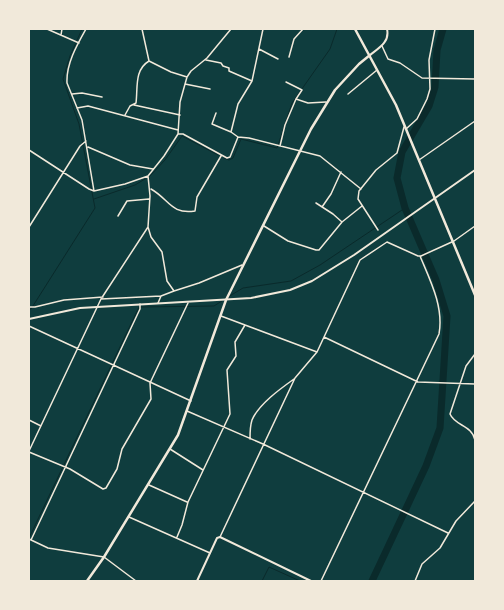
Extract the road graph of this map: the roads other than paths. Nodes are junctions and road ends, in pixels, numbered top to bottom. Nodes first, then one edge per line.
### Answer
1 (47, 29) edge
2 (62, 29) edge
3 (86, 29) edge
4 (142, 29) edge
5 (230, 29) edge
6 (263, 29) edge
7 (299, 29) edge
8 (356, 29) edge
9 (387, 29) edge
10 (435, 29) edge
11 (302, 30) edge
12 (60, 35) junction
13 (79, 43) junction
14 (382, 46) junction
15 (259, 49) junction
16 (370, 55) junction
17 (290, 57) dead end
18 (278, 59) dead end
19 (206, 60) junction
20 (149, 61) junction
21 (377, 70) junction
22 (187, 77) junction
23 (429, 78) junction
24 (475, 79) edge
25 (252, 81) junction
26 (286, 82) dead end
27 (185, 84) junction
28 (210, 88) dead end
29 (72, 94) junction
30 (348, 94) dead end
31 (102, 97) dead end
32 (296, 99) junction
33 (326, 102) junction
34 (134, 105) junction
35 (77, 108) junction
36 (216, 113) dead end
37 (125, 115) junction
38 (180, 115) junction
39 (475, 121) edge
40 (406, 128) junction
41 (178, 130) junction
42 (231, 132) junction
43 (178, 134) junction
44 (238, 137) junction
45 (86, 141) junction
46 (280, 146) junction
47 (88, 147) junction
48 (29, 150) edge
49 (300, 151) junction
50 (221, 156) junction
51 (419, 160) junction
52 (153, 170) junction
53 (475, 170) edge
54 (342, 172) junction
55 (64, 173) junction
56 (148, 176) junction
57 (150, 189) junction
58 (361, 189) junction
59 (94, 191) junction
60 (435, 198) junction
61 (150, 199) junction
62 (316, 203) dead end
63 (362, 206) junction
64 (322, 207) junction
65 (118, 216) dead end
66 (342, 222) junction
67 (262, 224) junction
68 (475, 226) edge
69 (29, 227) edge
70 (148, 227) junction
71 (378, 230) dead end
72 (454, 241) junction
73 (420, 256) junction
74 (242, 265) junction
75 (174, 291) junction
76 (475, 295) edge
77 (162, 296) junction
78 (102, 298) junction
79 (226, 300) junction
80 (188, 302) junction
81 (158, 303) junction
82 (140, 304) junction
83 (98, 306) junction
84 (29, 307) edge
85 (220, 316) junction
86 (29, 319) edge
87 (245, 325) junction
88 (29, 326) edge
89 (324, 337) junction
90 (78, 349) junction
91 (317, 352) junction
92 (475, 354) edge
93 (113, 365) junction
94 (295, 378) junction
95 (418, 382) junction
96 (459, 382) junction
97 (150, 383) junction
98 (475, 384) edge
99 (191, 401) junction
100 (187, 411) junction
101 (29, 420) edge
102 (41, 426) junction
103 (223, 428) junction
104 (250, 439) junction
105 (475, 440) edge
106 (263, 444) junction
107 (170, 449) junction
108 (29, 452) edge
109 (65, 467) junction
110 (203, 470) junction
111 (149, 485) junction
112 (364, 493) junction
113 (475, 501) edge
114 (188, 502) junction
115 (129, 517) junction
116 (448, 533) junction
117 (177, 537) junction
118 (220, 537) junction
119 (30, 539) edge
120 (210, 553) junction
121 (104, 557) junction
122 (87, 581) edge
123 (136, 581) edge
124 (197, 581) edge
125 (311, 581) edge
126 (321, 581) edge
127 (414, 581) edge

1 - 12 street
2 - 12 street
3 - 13 street
4 - 20 street
5 - 19 street
6 - 15 street
7 - 11 street
8 - 16 main road
9 - 14 main road
10 - 23 street
11 - 17 street
12 - 13 street
13 - 29 street
14 - 16 main road
14 - 23 street
15 - 18 street
15 - 25 street
16 - 21 main road
16 - 33 main road
19 - 22 street
19 - 25 street
20 - 22 street
20 - 34 street
21 - 30 street
21 - 40 main road
22 - 27 street
23 - 24 street
23 - 40 street
25 - 42 street
26 - 32 street
27 - 28 street
27 - 38 street
29 - 31 street
29 - 35 street
32 - 33 street
32 - 46 street
33 - 49 main road
34 - 37 street
34 - 38 street
35 - 37 street
35 - 45 street
36 - 42 street
37 - 41 street
38 - 41 street
39 - 51 street
40 - 51 main road
40 - 58 street
41 - 43 street
42 - 44 street
43 - 50 street
43 - 52 street
44 - 46 street
44 - 50 street
45 - 47 street
45 - 55 street
46 - 49 street
47 - 52 street
47 - 59 street
48 - 55 street
49 - 54 street
49 - 67 main road
50 - 57 street
51 - 60 main road
52 - 56 street
53 - 60 main road
54 - 58 street
54 - 64 street
55 - 59 street
55 - 69 street
56 - 57 street
56 - 59 street
57 - 61 street
58 - 63 street
60 - 72 main road
60 - 79 main road
61 - 65 street
61 - 70 street
62 - 64 street
63 - 66 street
63 - 71 street
64 - 66 street
66 - 67 street
67 - 74 main road
68 - 72 street
70 - 75 street
70 - 78 street
72 - 73 street
72 - 76 main road
73 - 89 street
73 - 95 street
74 - 75 street
74 - 79 main road
75 - 77 street
77 - 78 street
77 - 81 street
78 - 83 street
78 - 84 street
79 - 80 main road
79 - 85 main road
80 - 81 main road
80 - 97 street
81 - 82 main road
82 - 83 main road
82 - 93 street
83 - 86 main road
83 - 90 street
85 - 87 street
85 - 99 main road
87 - 91 street
87 - 103 street
88 - 90 street
89 - 91 street
89 - 95 street
90 - 93 street
90 - 102 street
91 - 94 street
92 - 96 street
93 - 97 street
93 - 109 street
94 - 104 street
94 - 106 street
95 - 96 street
95 - 112 street
96 - 98 street
96 - 105 street
97 - 99 street
97 - 109 street
99 - 100 main road
100 - 103 street
100 - 107 main road
101 - 102 street
102 - 108 street
103 - 104 street
103 - 110 street
104 - 106 street
106 - 112 street
106 - 118 street
107 - 110 street
107 - 111 main road
108 - 109 street
109 - 119 street
110 - 114 street
111 - 114 street
111 - 115 main road
112 - 116 street
112 - 126 street
113 - 116 street
114 - 117 street
115 - 117 street
115 - 121 main road
116 - 127 street
117 - 120 street
118 - 120 main road
118 - 125 main road
119 - 121 street
120 - 124 main road
121 - 122 main road
121 - 123 street

